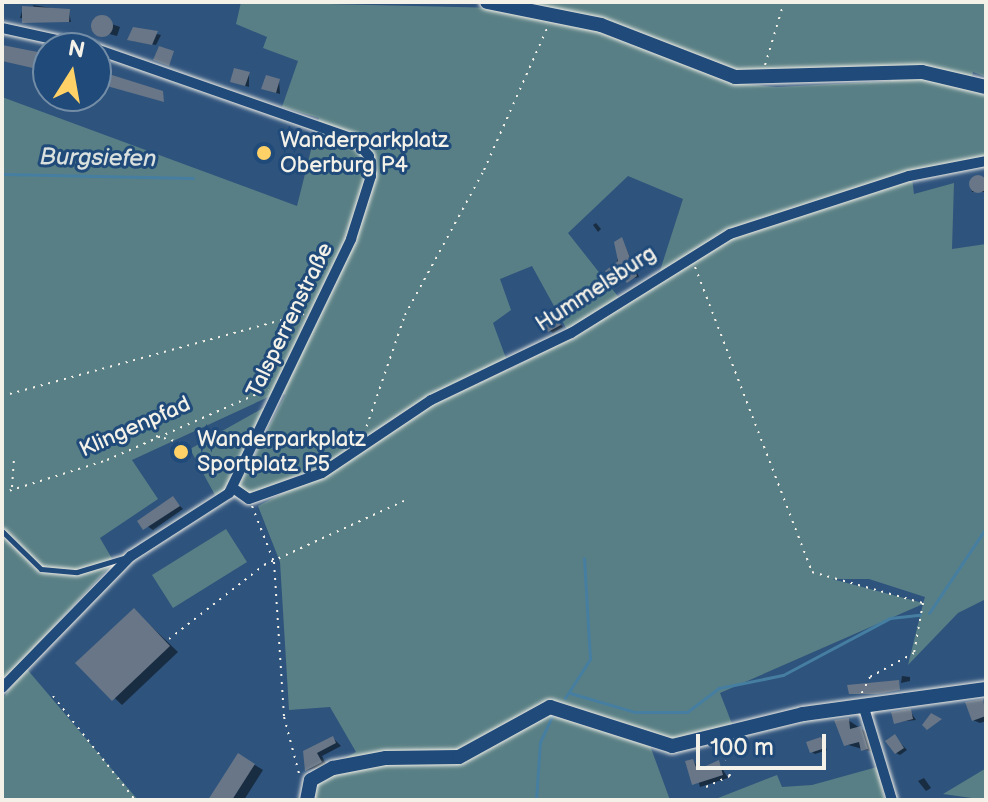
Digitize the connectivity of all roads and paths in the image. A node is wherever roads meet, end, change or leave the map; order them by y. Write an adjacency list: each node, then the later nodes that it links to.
1 (487, 2): 3 (street)
2 (784, 2): 7 (path)
3 (553, 14): 7 (street); 16 (path)
4 (2, 28): 5 (street, Talsperrenstraße)
5 (32, 34)
6 (112, 54): 11 (street, Talsperrenstraße)
7 (751, 79): 8 (street)
8 (986, 87)
9 (986, 161): 10 (street, Hummelsburg)
10 (689, 253): 16 (street, Hummelsburg); 30 (path)
11 (317, 311): 12 (street, Talsperrenstraße); 13 (path)
12 (279, 392): 14 (path, Klingenpfad); 19 (street, Talsperrenstraße)
13 (2, 396)
14 (156, 436): 15 (path); 18 (path, Klingenpfad)
15 (182, 443)
16 (362, 450): 21 (street, Hummelsburg)
17 (14, 460): 18 (path)
18 (12, 488): 20 (path, Klingenpfad)
19 (233, 488): 21 (street); 24 (street)
20 (2, 493)
21 (249, 499): 25 (path)
22 (404, 501): 25 (path)
23 (2, 531): 24 (lane)
24 (131, 556): 27 (street)
25 (274, 562): 26 (path); 33 (path)
26 (169, 639)
27 (2, 688)
28 (986, 689): 30 (street)
29 (53, 696): 34 (path)
30 (864, 708): 33 (street); 35 (street)
31 (726, 760): 32 (path)
32 (706, 787)
33 (307, 796)
34 (135, 800)
35 (892, 800)

